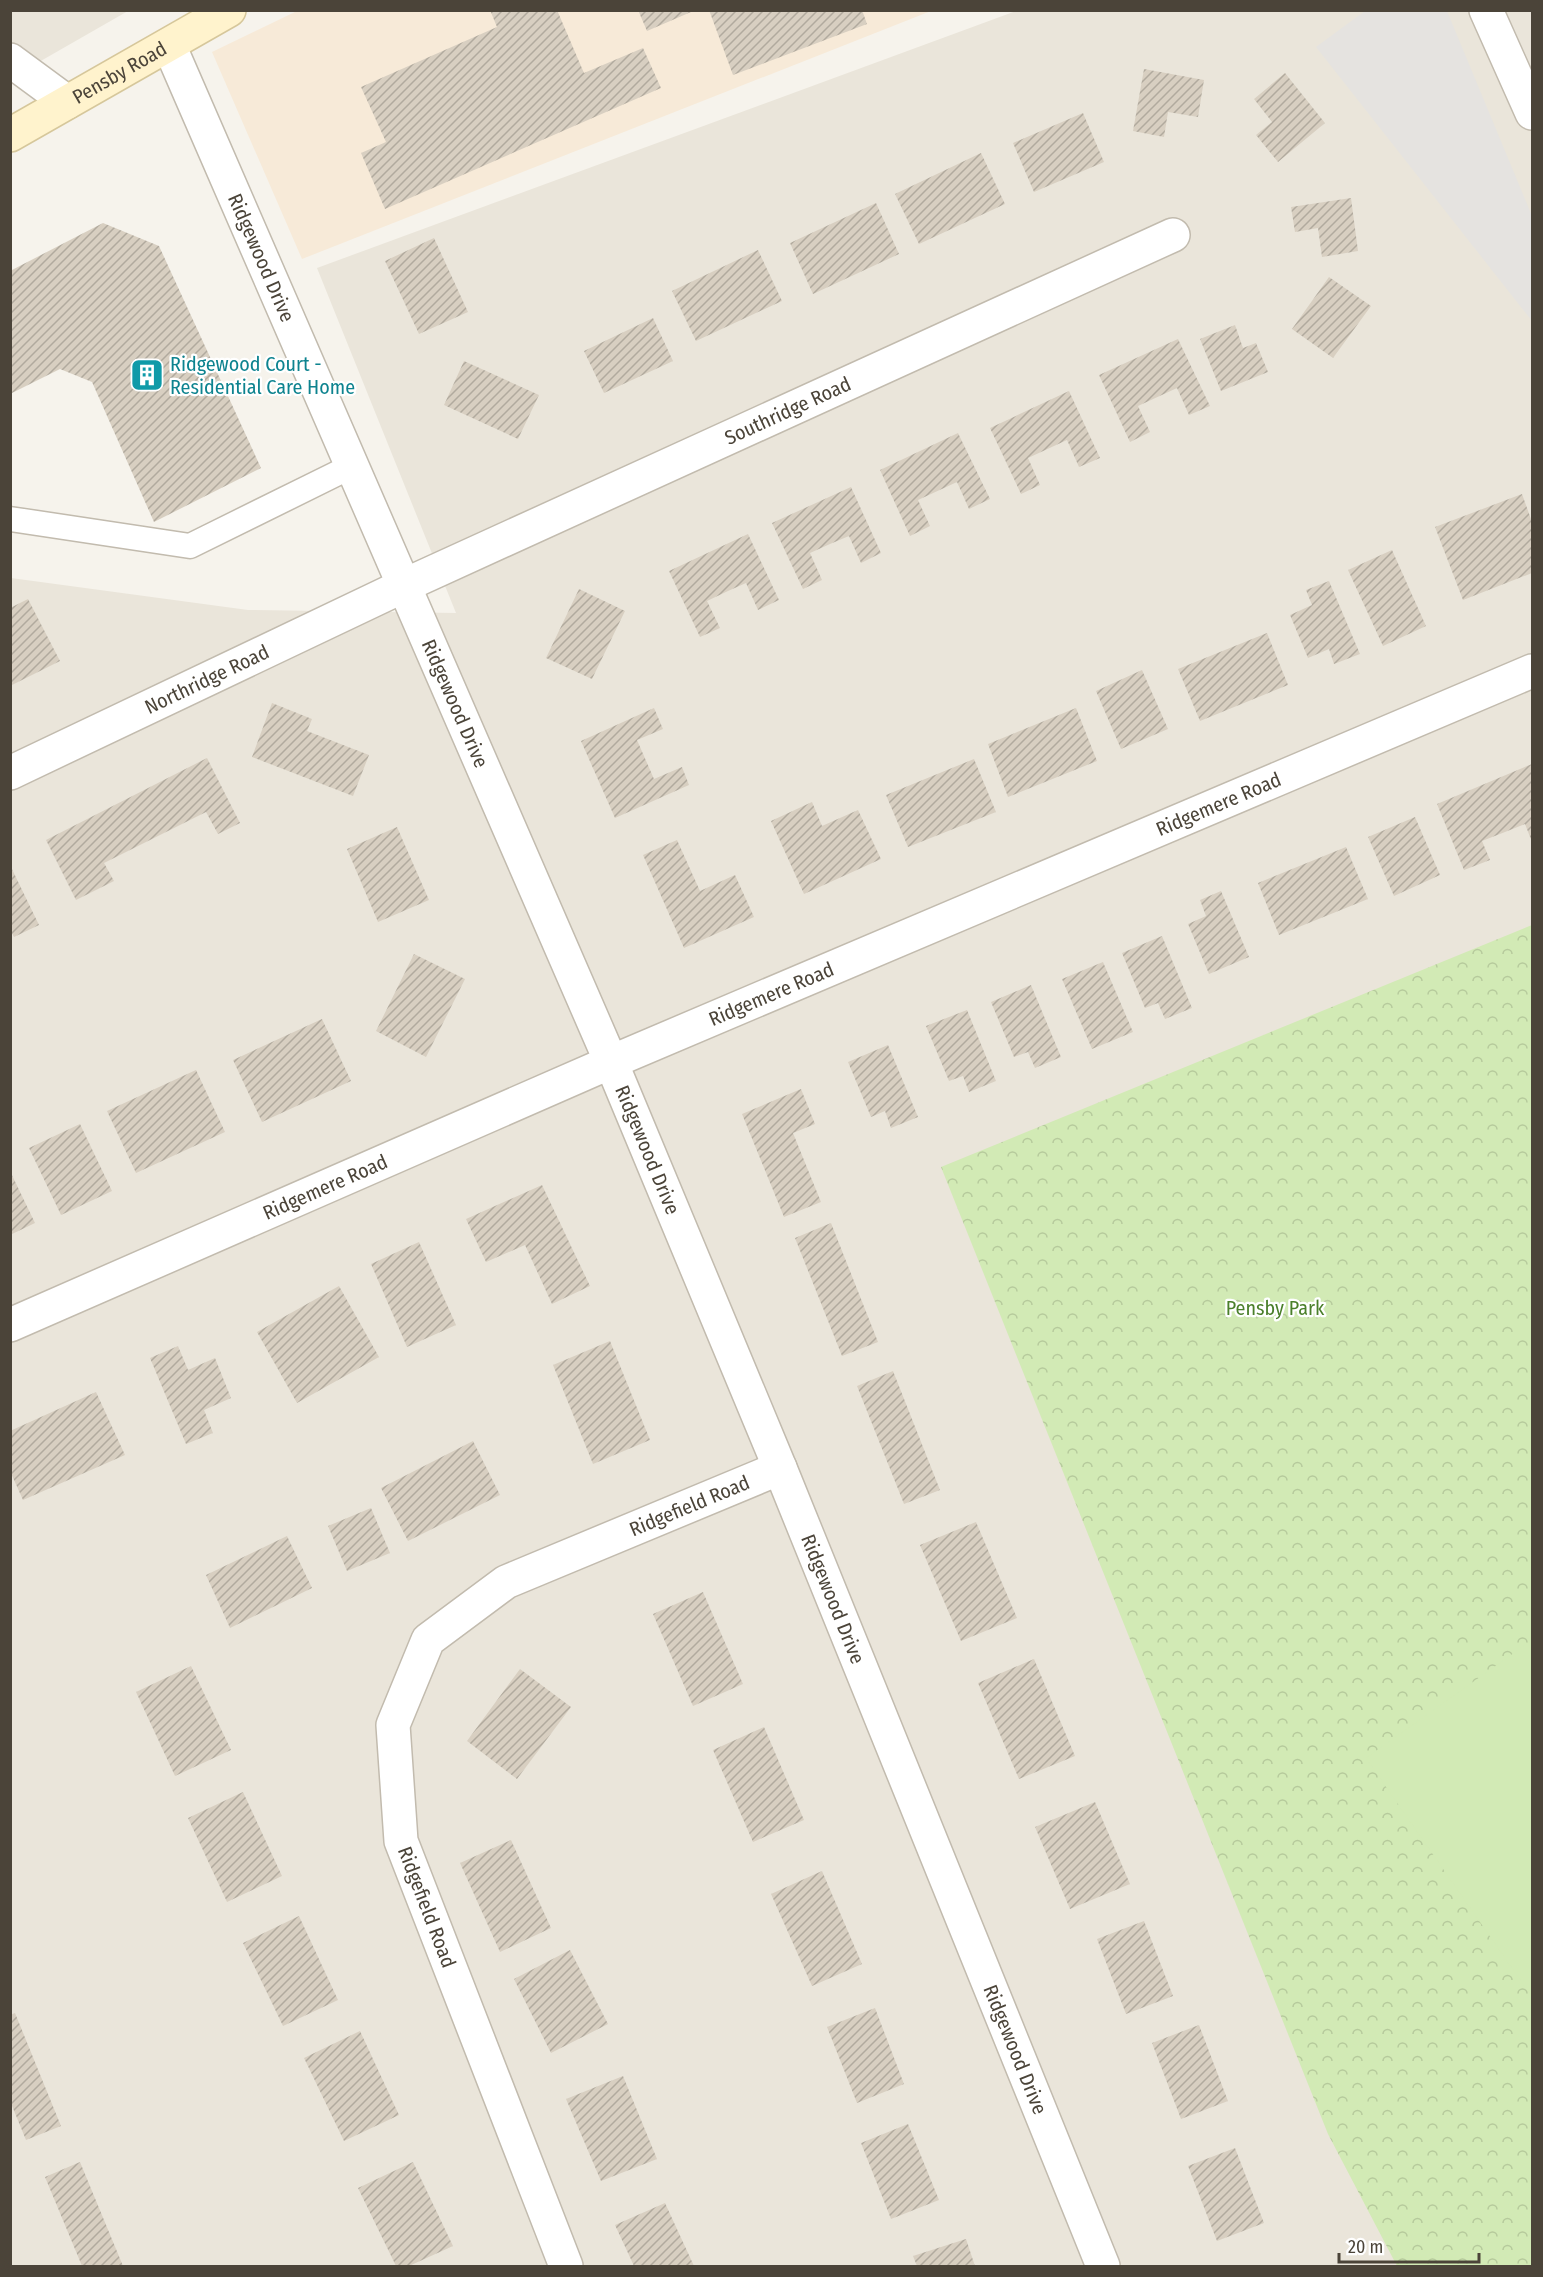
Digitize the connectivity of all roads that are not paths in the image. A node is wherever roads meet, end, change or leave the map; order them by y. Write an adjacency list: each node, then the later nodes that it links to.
1 (229, 10): 3 (main road, Pensby Road)
2 (1486, 10): 6 (street)
3 (169, 45): 5 (main road, Pensby Road); 9 (street, Ridgewood Drive)
4 (10, 60): 5 (street)
5 (67, 102): 7 (main road, Pensby Road)
6 (1533, 113)
7 (10, 135)
8 (1173, 235): 11 (street, Southridge Road)
9 (352, 466): 10 (lane); 11 (street, Ridgewood Drive)
10 (10, 519)
11 (403, 586): 13 (street, Northridge Road); 14 (street, Ridgewood Drive)
12 (1533, 671): 14 (street, Ridgemere Road)
13 (10, 772)
14 (611, 1062): 15 (street, Ridgemere Road); 16 (street, Ridgewood Drive)
15 (10, 1325)
16 (780, 1468): 17 (street, Ridgefield Road); 18 (street, Ridgewood Drive)
17 (566, 2266)
18 (1103, 2266)

